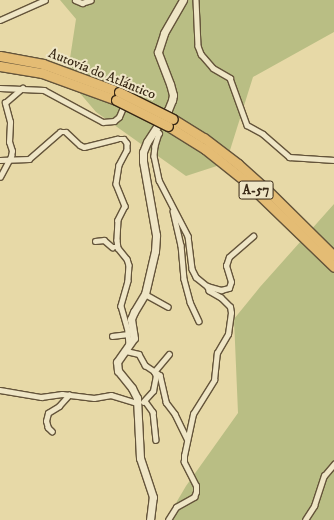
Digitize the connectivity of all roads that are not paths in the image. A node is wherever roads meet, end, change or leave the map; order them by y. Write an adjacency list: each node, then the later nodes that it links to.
1 (45, 0): 6 (street)
2 (75, 0): 3 (street)
3 (90, 0)
4 (183, 0): 14 (street)
5 (196, 0): 16 (street)
6 (0, 20)
7 (0, 56): 12 (highway, Autovía do Atlántico / A-57)
8 (0, 66): 12 (highway, Autovía do Atlántico / A-57)
9 (127, 82): 11 (street)
10 (0, 88): 11 (street)
11 (22, 88): 17 (street)
12 (118, 96): 13 (highway, Autovía do Atlántico / A-57, bridge)
13 (170, 122): 23 (highway, Autovía do Atlántico / A-57); 24 (highway, Autovía do Atlántico / A-57)
14 (155, 129): 19 (street); 26 (street)
15 (0, 160): 17 (street)
16 (334, 160)
17 (9, 161): 18 (street); 22 (street)
18 (0, 177)
19 (173, 208): 25 (street); 28 (street)
20 (253, 236): 25 (street)
21 (95, 241): 22 (street)
22 (118, 247): 29 (street)
23 (334, 256)
24 (334, 267)
25 (207, 286): 38 (street)
26 (145, 294): 27 (street); 31 (street)
27 (168, 307)
28 (198, 321)
29 (128, 334): 30 (street); 31 (street)
30 (112, 336)
31 (127, 349): 33 (street); 36 (street)
32 (169, 354): 33 (street)
33 (154, 372): 36 (street); 38 (street)
34 (0, 390): 35 (street)
35 (70, 395): 36 (street); 37 (street)
36 (140, 403): 39 (street); 41 (street)
37 (52, 432)
38 (187, 439): 42 (street)
39 (156, 440)
40 (334, 464): 43 (street)
41 (150, 520)
42 (168, 520)
43 (305, 520)

